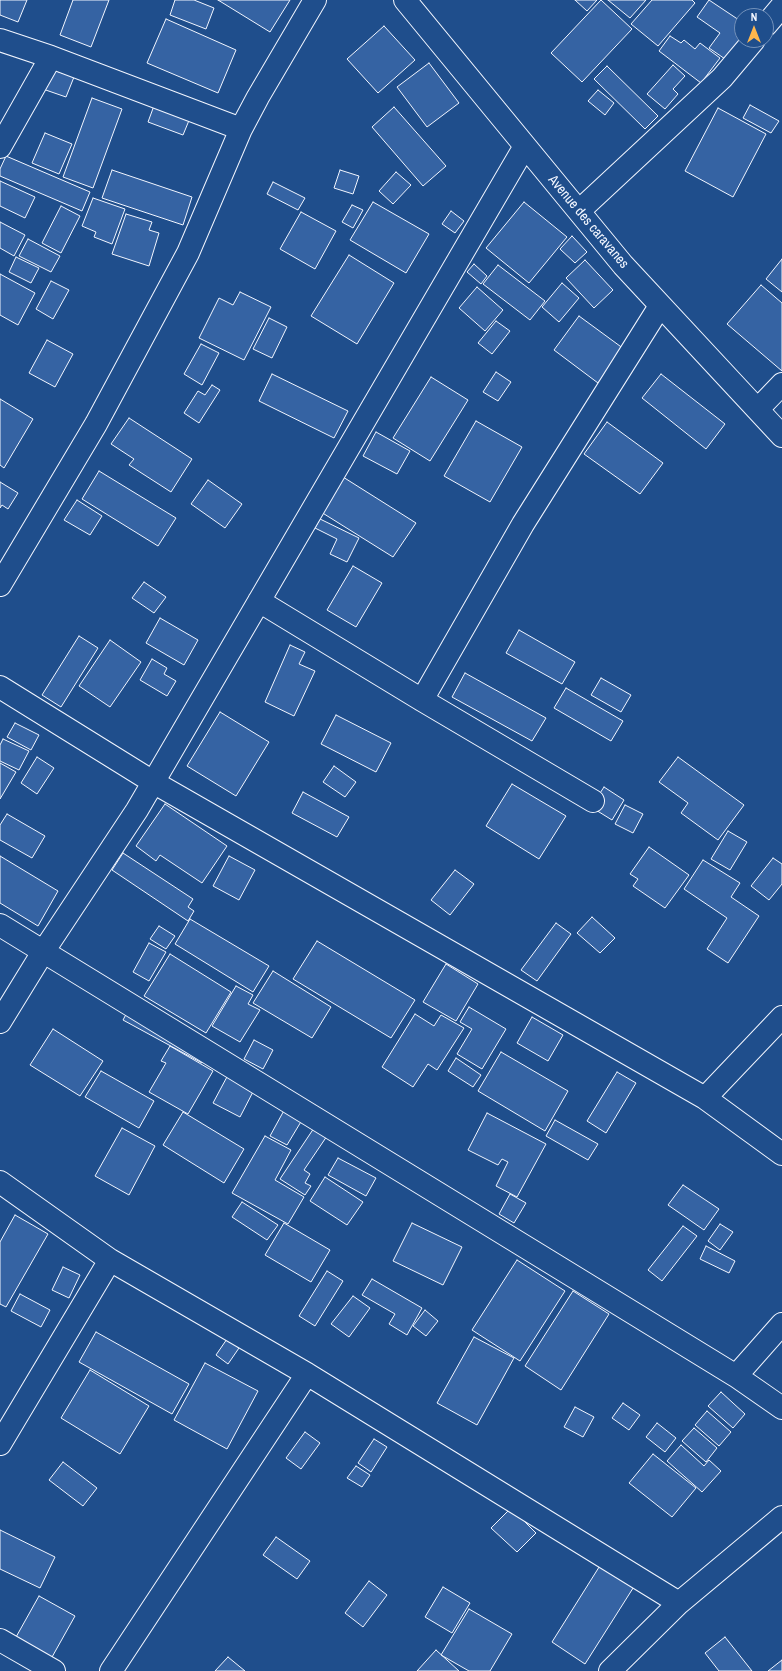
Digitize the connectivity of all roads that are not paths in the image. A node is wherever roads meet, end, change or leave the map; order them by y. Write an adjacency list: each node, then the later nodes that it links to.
1 (315, 0): 8 (street)
2 (405, 0): 9 (street, Avenue des caravanes)
3 (782, 6): 4 (street)
4 (774, 16)
5 (0, 40): 7 (street)
6 (747, 48): 11 (street)
7 (51, 57): 8 (street); 10 (street)
8 (241, 129): 16 (street)
9 (525, 146): 11 (street, Avenue des caravanes); 17 (street)
10 (0, 147)
11 (579, 211): 12 (street, Avenue des caravanes)
12 (660, 306): 14 (street, Avenue des caravanes); 19 (street)
13 (782, 384): 14 (street)
14 (758, 409): 15 (street, Avenue des caravanes)
15 (782, 436)
16 (0, 584)
17 (259, 601): 19 (street); 20 (street)
18 (0, 687): 20 (street)
19 (422, 700): 21 (street)
20 (153, 782): 23 (street); 26 (street)
21 (593, 801)
22 (0, 925): 23 (street)
23 (43, 952): 25 (street); 32 (street)
24 (782, 1017): 26 (street)
25 (0, 1022)
26 (705, 1098): 27 (street)
27 (782, 1154)
28 (0, 1182): 29 (street)
29 (110, 1260): 31 (street); 34 (street)
30 (782, 1324): 32 (street)
31 (307, 1374): 36 (street); 39 (street)
32 (736, 1376): 33 (street)
33 (782, 1408)
34 (0, 1444)
35 (782, 1517): 36 (street)
36 (679, 1603): 40 (street)
37 (0, 1640): 38 (street)
38 (54, 1671)
39 (111, 1671)
40 (610, 1671)

